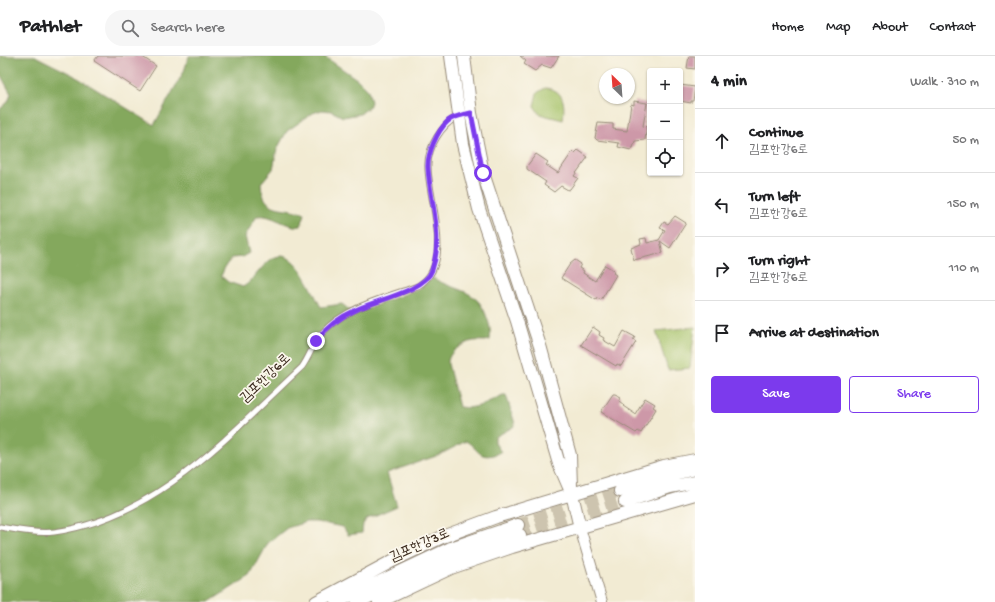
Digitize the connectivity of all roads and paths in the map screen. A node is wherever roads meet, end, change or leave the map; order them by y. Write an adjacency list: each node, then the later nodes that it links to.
1 (451, 56): 4 (street)
2 (464, 56): 3 (street)
3 (471, 113): 4 (lane, 김포한강6로); 9 (street)
4 (458, 116): 9 (street); 13 (lane, 김포한강6로)
5 (695, 460): 8 (street)
6 (695, 469): 8 (street)
7 (695, 482): 8 (street)
8 (620, 492): 9 (street); 12 (street)
9 (572, 494): 11 (street); 14 (street)
10 (695, 494): 12 (street)
11 (518, 511): 15 (street); 16 (street)
12 (625, 515): 14 (street)
13 (0, 527)
14 (580, 528): 15 (street); 20 (street)
15 (522, 535): 17 (street, 김포한강3로); 18 (street, 김포한강3로); 19 (street)
16 (316, 602)
17 (337, 602)
18 (358, 602)
19 (379, 602)
20 (602, 602)

